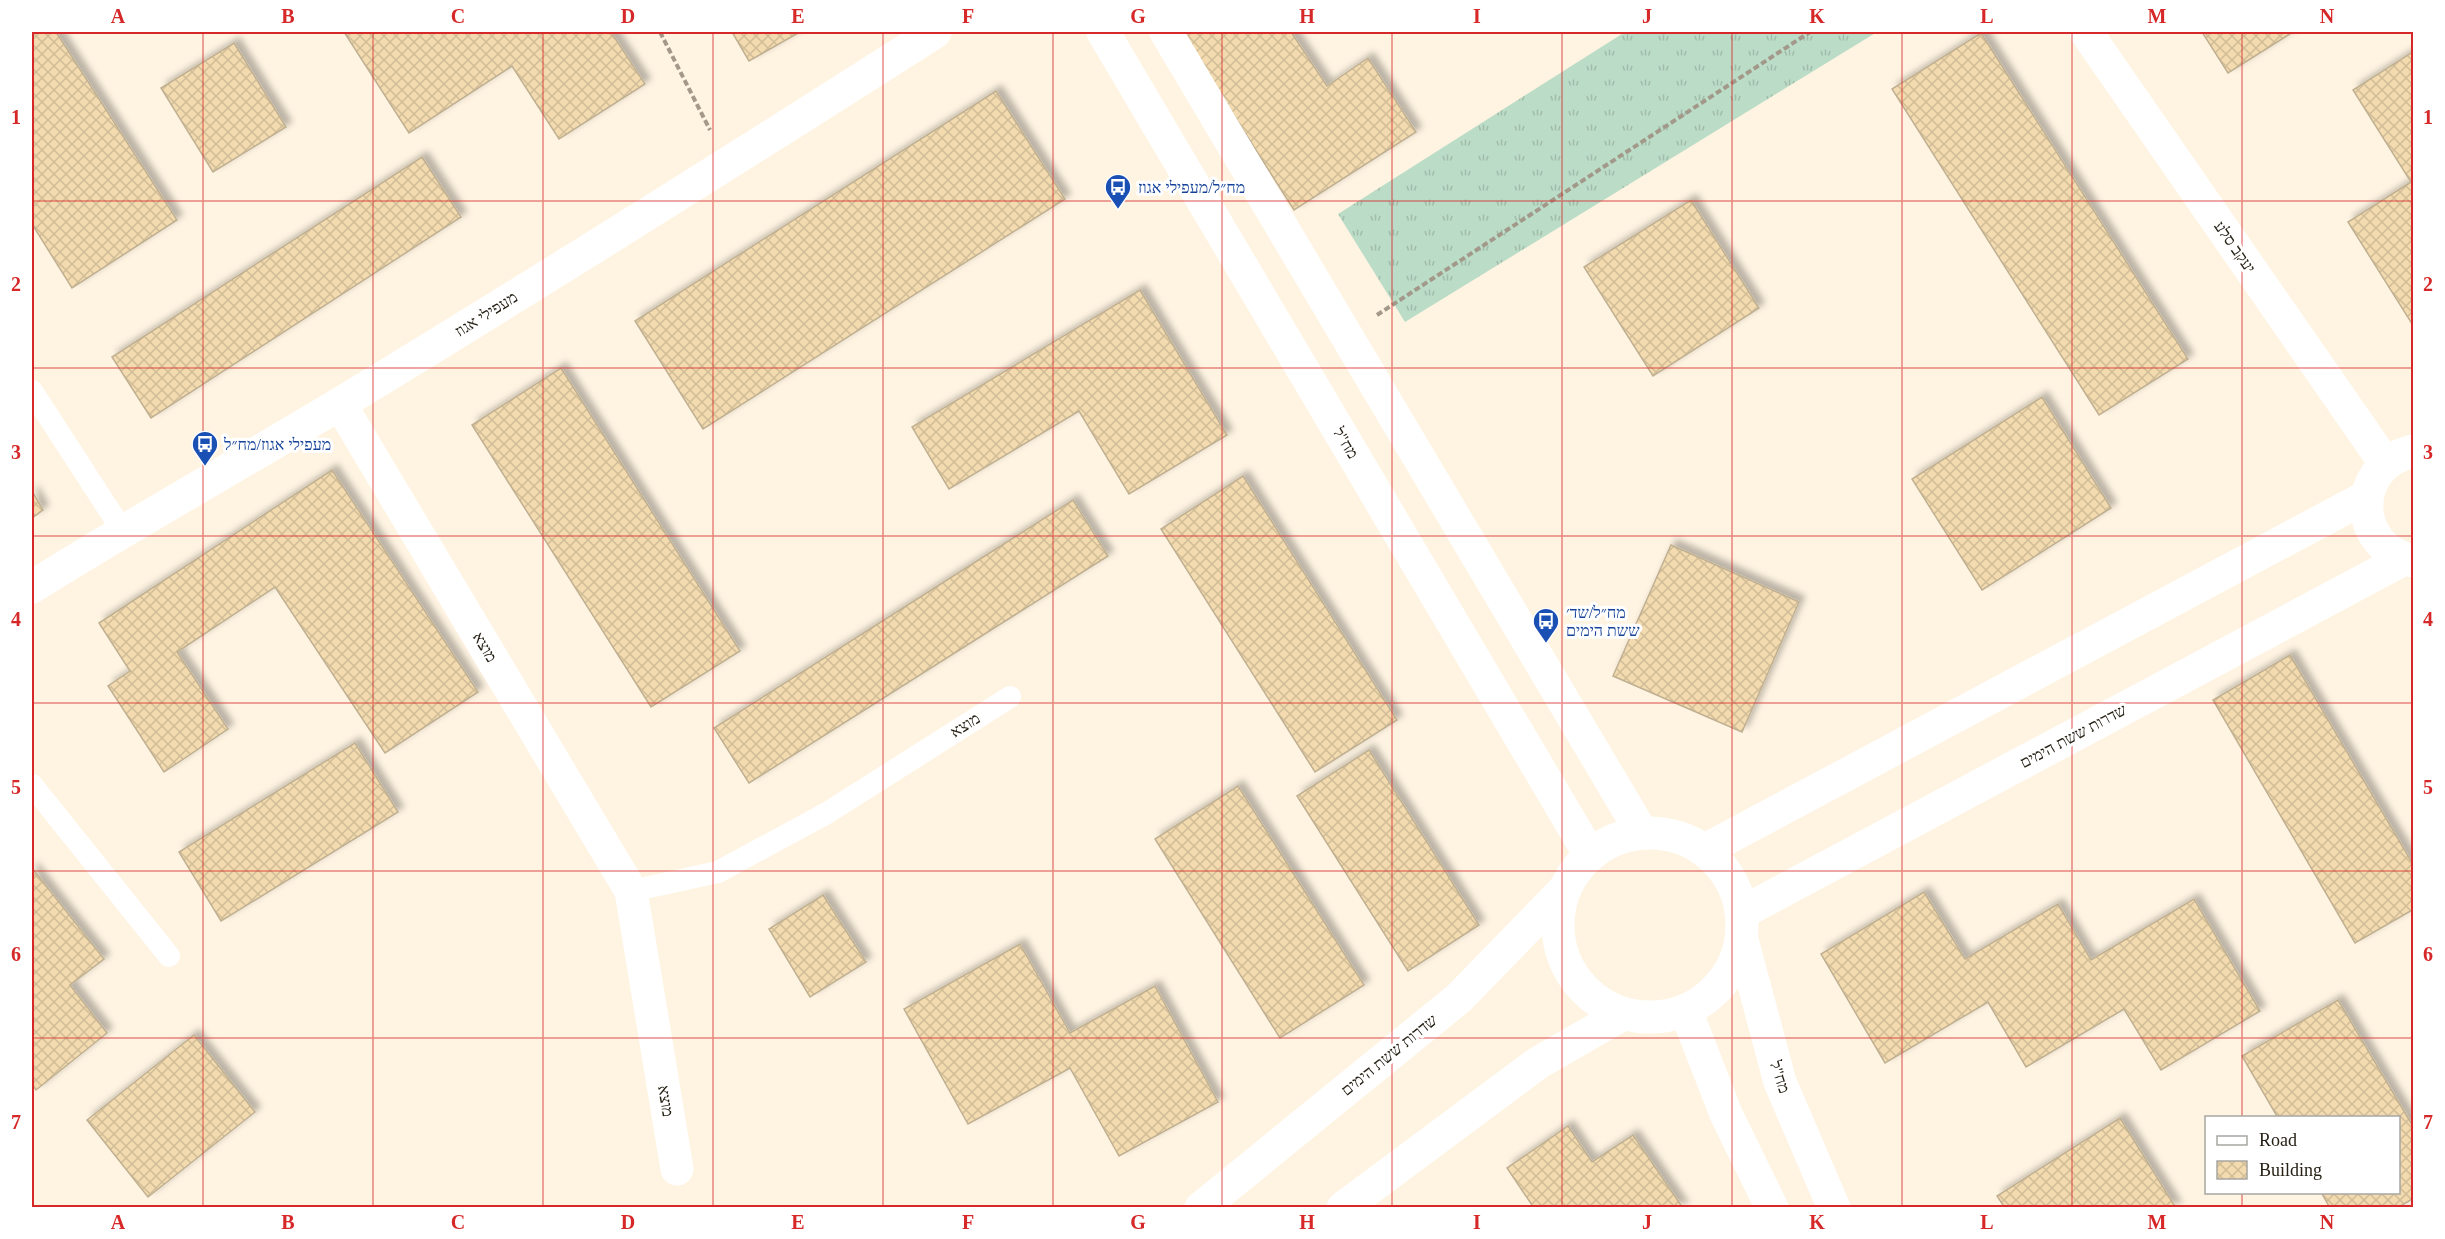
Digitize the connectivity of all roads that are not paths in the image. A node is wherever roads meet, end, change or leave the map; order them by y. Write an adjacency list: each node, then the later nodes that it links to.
1 (935, 32): 6 (street, מעפילי אגוז)
2 (1103, 32): 16 (street, מח"ל)
3 (1166, 32): 14 (street)
4 (2086, 32): 7 (street, יעקב סלע)
5 (32, 391): 9 (lane)
6 (340, 404): 9 (street, מעפילי אגוז); 18 (street, מוצא)
7 (2399, 457): 8 (street)
8 (2366, 497): 10 (street); 15 (street)
9 (122, 530): 11 (street, מעפילי אגוז)
10 (2409, 560): 19 (street, שדרות ששת הימים)
11 (32, 587)
12 (1010, 697): 18 (lane, מוצא)
13 (32, 785): 20 (lane)
14 (1642, 833): 15 (street); 16 (street)
15 (1705, 850): 19 (street)
16 (1590, 855): 17 (street)
17 (1564, 890): 22 (street); 24 (street, שדרות ששת הימים)
18 (631, 891): 23 (street, מוצא)
19 (1742, 927): 21 (street); 27 (street, מח"ל)
20 (169, 956)
21 (1686, 1011): 22 (street); 26 (street)
22 (1623, 1014): 25 (street)
23 (677, 1169)
24 (1201, 1208)
25 (1343, 1208)
26 (1772, 1208)
27 (1834, 1208)

